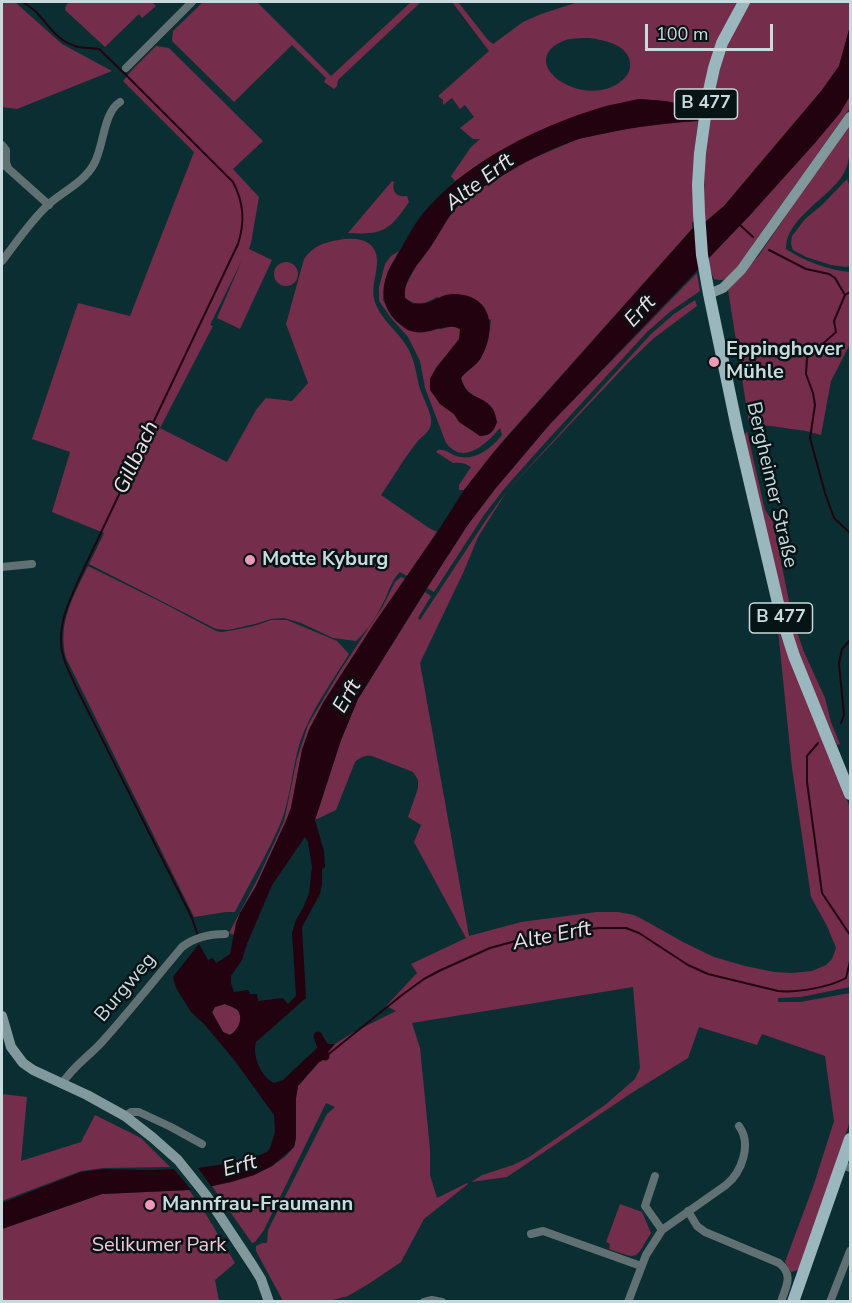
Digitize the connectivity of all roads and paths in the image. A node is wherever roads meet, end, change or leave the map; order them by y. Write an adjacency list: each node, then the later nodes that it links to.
1 (192, 2): 3 (street)
2 (744, 2): 10 (main road, Bergheimer Straße / B 477)
3 (126, 68)
4 (120, 102): 8 (street)
5 (850, 117): 10 (main road)
6 (2, 145): 7 (street)
7 (5, 166): 8 (street)
8 (49, 205): 9 (street)
9 (2, 261)
10 (709, 294): 13 (main road, Bergheimer Straße / B 477)
11 (32, 564): 12 (street)
12 (2, 567)
13 (850, 794)
14 (225, 934): 17 (street, Burgweg)
15 (2, 1016): 16 (main road)
16 (6, 1047): 17 (main road)
17 (62, 1084): 18 (main road)
18 (125, 1116): 21 (street); 29 (main road)
19 (739, 1126): 24 (street)
20 (850, 1139): 22 (main road)
21 (202, 1144)
22 (846, 1167): 34 (main road)
23 (656, 1176): 25 (street)
24 (688, 1211): 25 (street); 33 (street)
25 (662, 1230): 28 (street)
26 (531, 1234): 28 (street)
27 (850, 1251): 35 (street)
28 (641, 1266): 32 (street)
29 (269, 1302)
30 (424, 1302): 31 (street)
31 (442, 1302)
32 (628, 1302)
33 (781, 1302)
34 (793, 1302)
35 (830, 1302)

